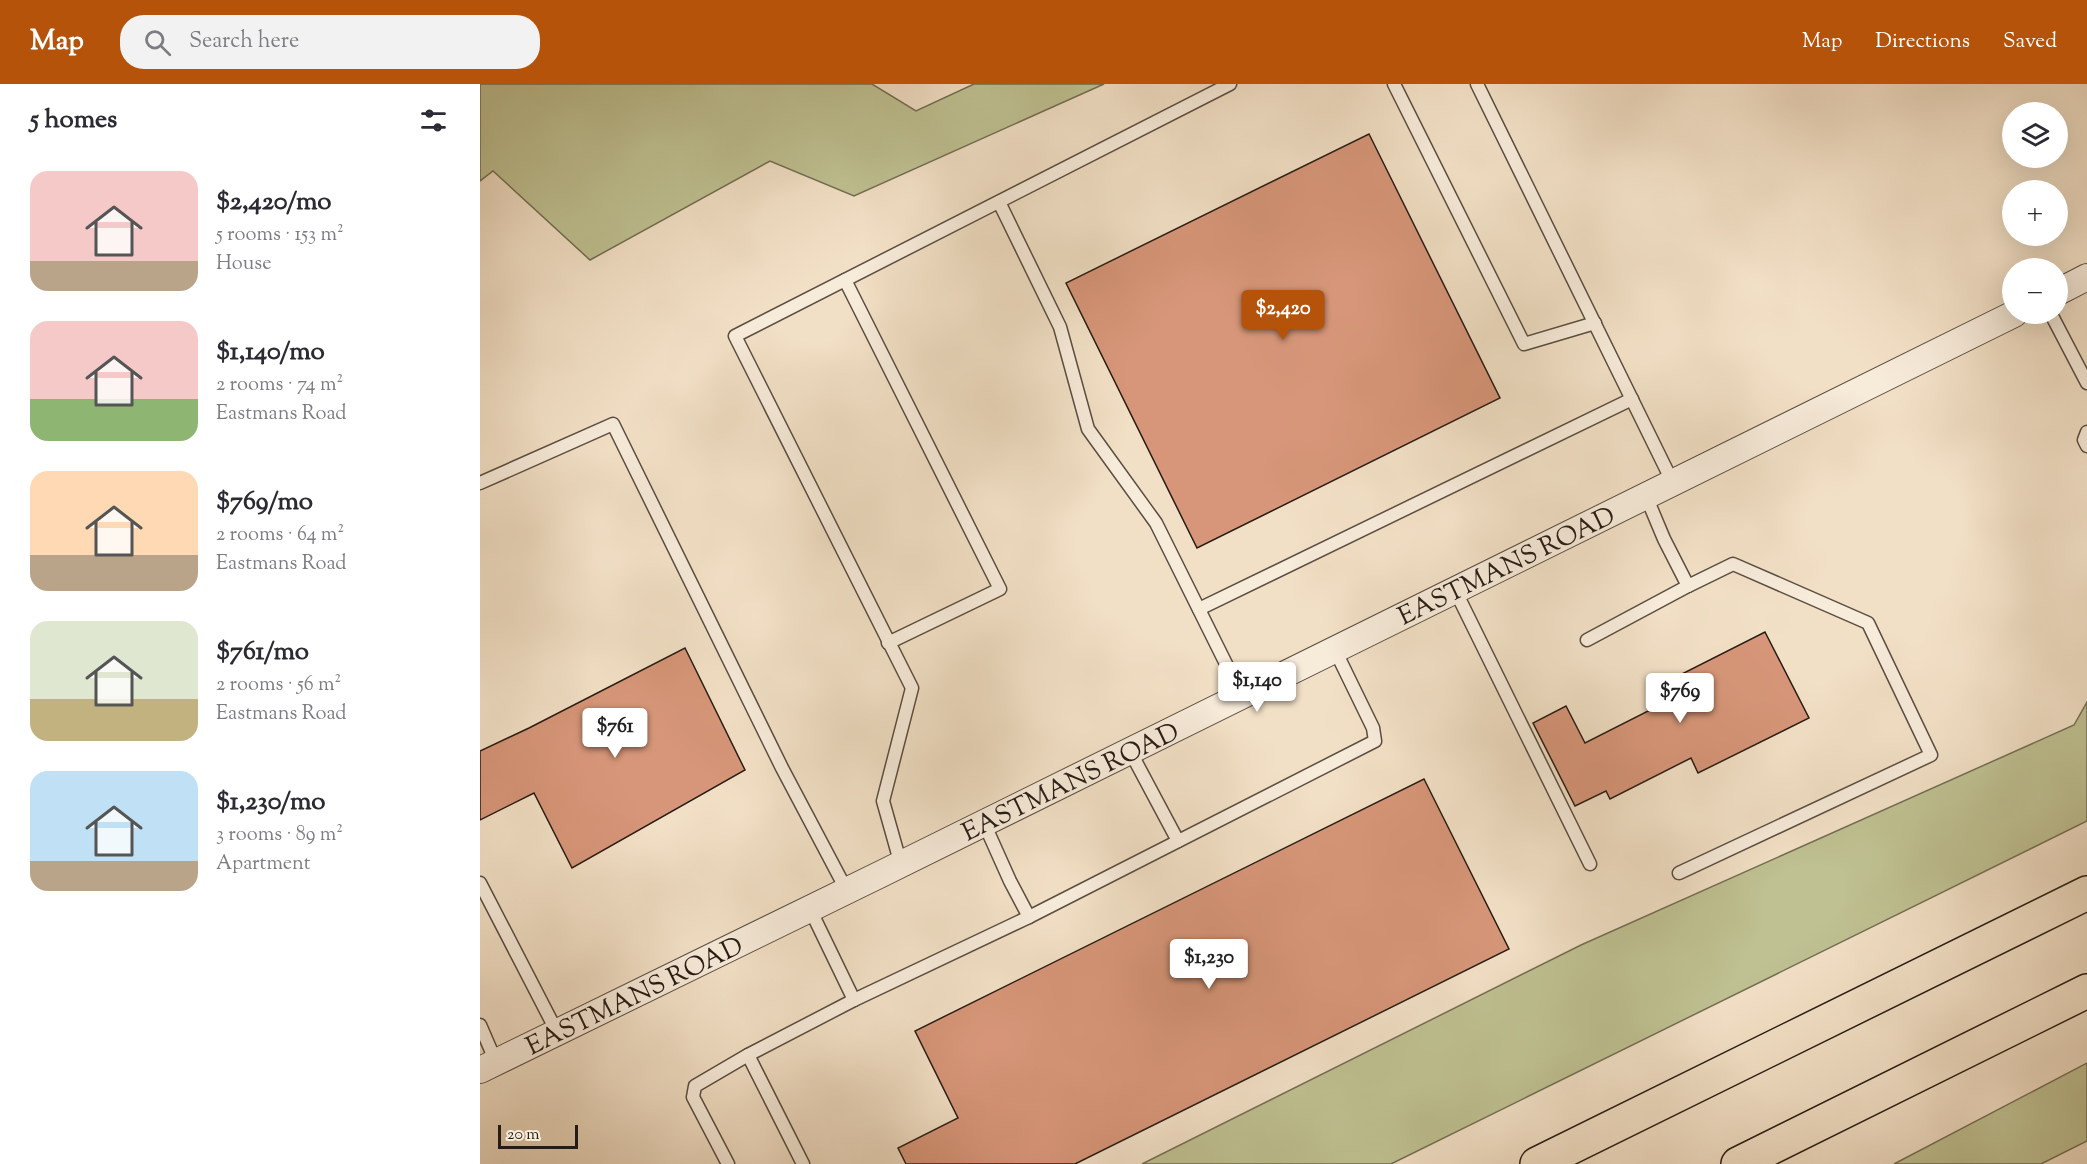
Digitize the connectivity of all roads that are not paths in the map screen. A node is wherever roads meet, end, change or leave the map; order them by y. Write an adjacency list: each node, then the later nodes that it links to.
1 (1230, 84): 4 (lane)
2 (1394, 84): 9 (lane)
3 (1477, 84): 9 (lane)
4 (999, 201): 6 (lane); 20 (lane)
5 (2087, 277): 7 (street)
6 (845, 280): 22 (lane); 22 (lane)
7 (2068, 287)
8 (2002, 320): 16 (street, EASTMANS ROAD)
9 (1595, 323): 12 (lane)
10 (2056, 324): 11 (lane)
11 (2087, 383)
12 (1632, 399): 16 (lane); 20 (lane)
13 (2087, 432): 14 (lane)
14 (2087, 446)
15 (480, 483): 32 (lane)
16 (1673, 483): 17 (street, EASTMANS ROAD)
17 (1646, 496): 18 (lane); 19 (street, EASTMANS ROAD)
18 (1688, 586): 21 (lane); 30 (lane)
19 (1455, 590): 23 (street, EASTMANS ROAD); 28 (lane)
20 (1199, 609): 24 (lane)
21 (1587, 640)
22 (888, 643): 29 (lane)
23 (1335, 650): 24 (street, EASTMANS ROAD); 27 (lane)
24 (1242, 696): 25 (street, EASTMANS ROAD)
25 (1130, 751): 26 (street, EASTMANS ROAD); 27 (lane)
26 (984, 823): 29 (street, EASTMANS ROAD); 35 (lane)
27 (1178, 841): 35 (lane)
28 (1590, 864)
29 (901, 865): 32 (street, EASTMANS ROAD)
30 (1679, 873)
31 (480, 883): 39 (lane)
32 (847, 891): 34 (street, EASTMANS ROAD)
33 (2087, 893): 44 (highway)
34 (810, 909): 37 (lane); 39 (street, EASTMANS ROAD)
35 (1029, 916): 37 (lane)
36 (2087, 991): 45 (highway)
37 (854, 1000): 40 (lane)
38 (480, 1025): 41 (lane)
39 (557, 1032): 41 (street, EASTMANS ROAD)
40 (748, 1055): 42 (lane); 43 (lane)
41 (488, 1066)
42 (728, 1164)
43 (803, 1164)
44 (1537, 1164)
45 (1738, 1164)

